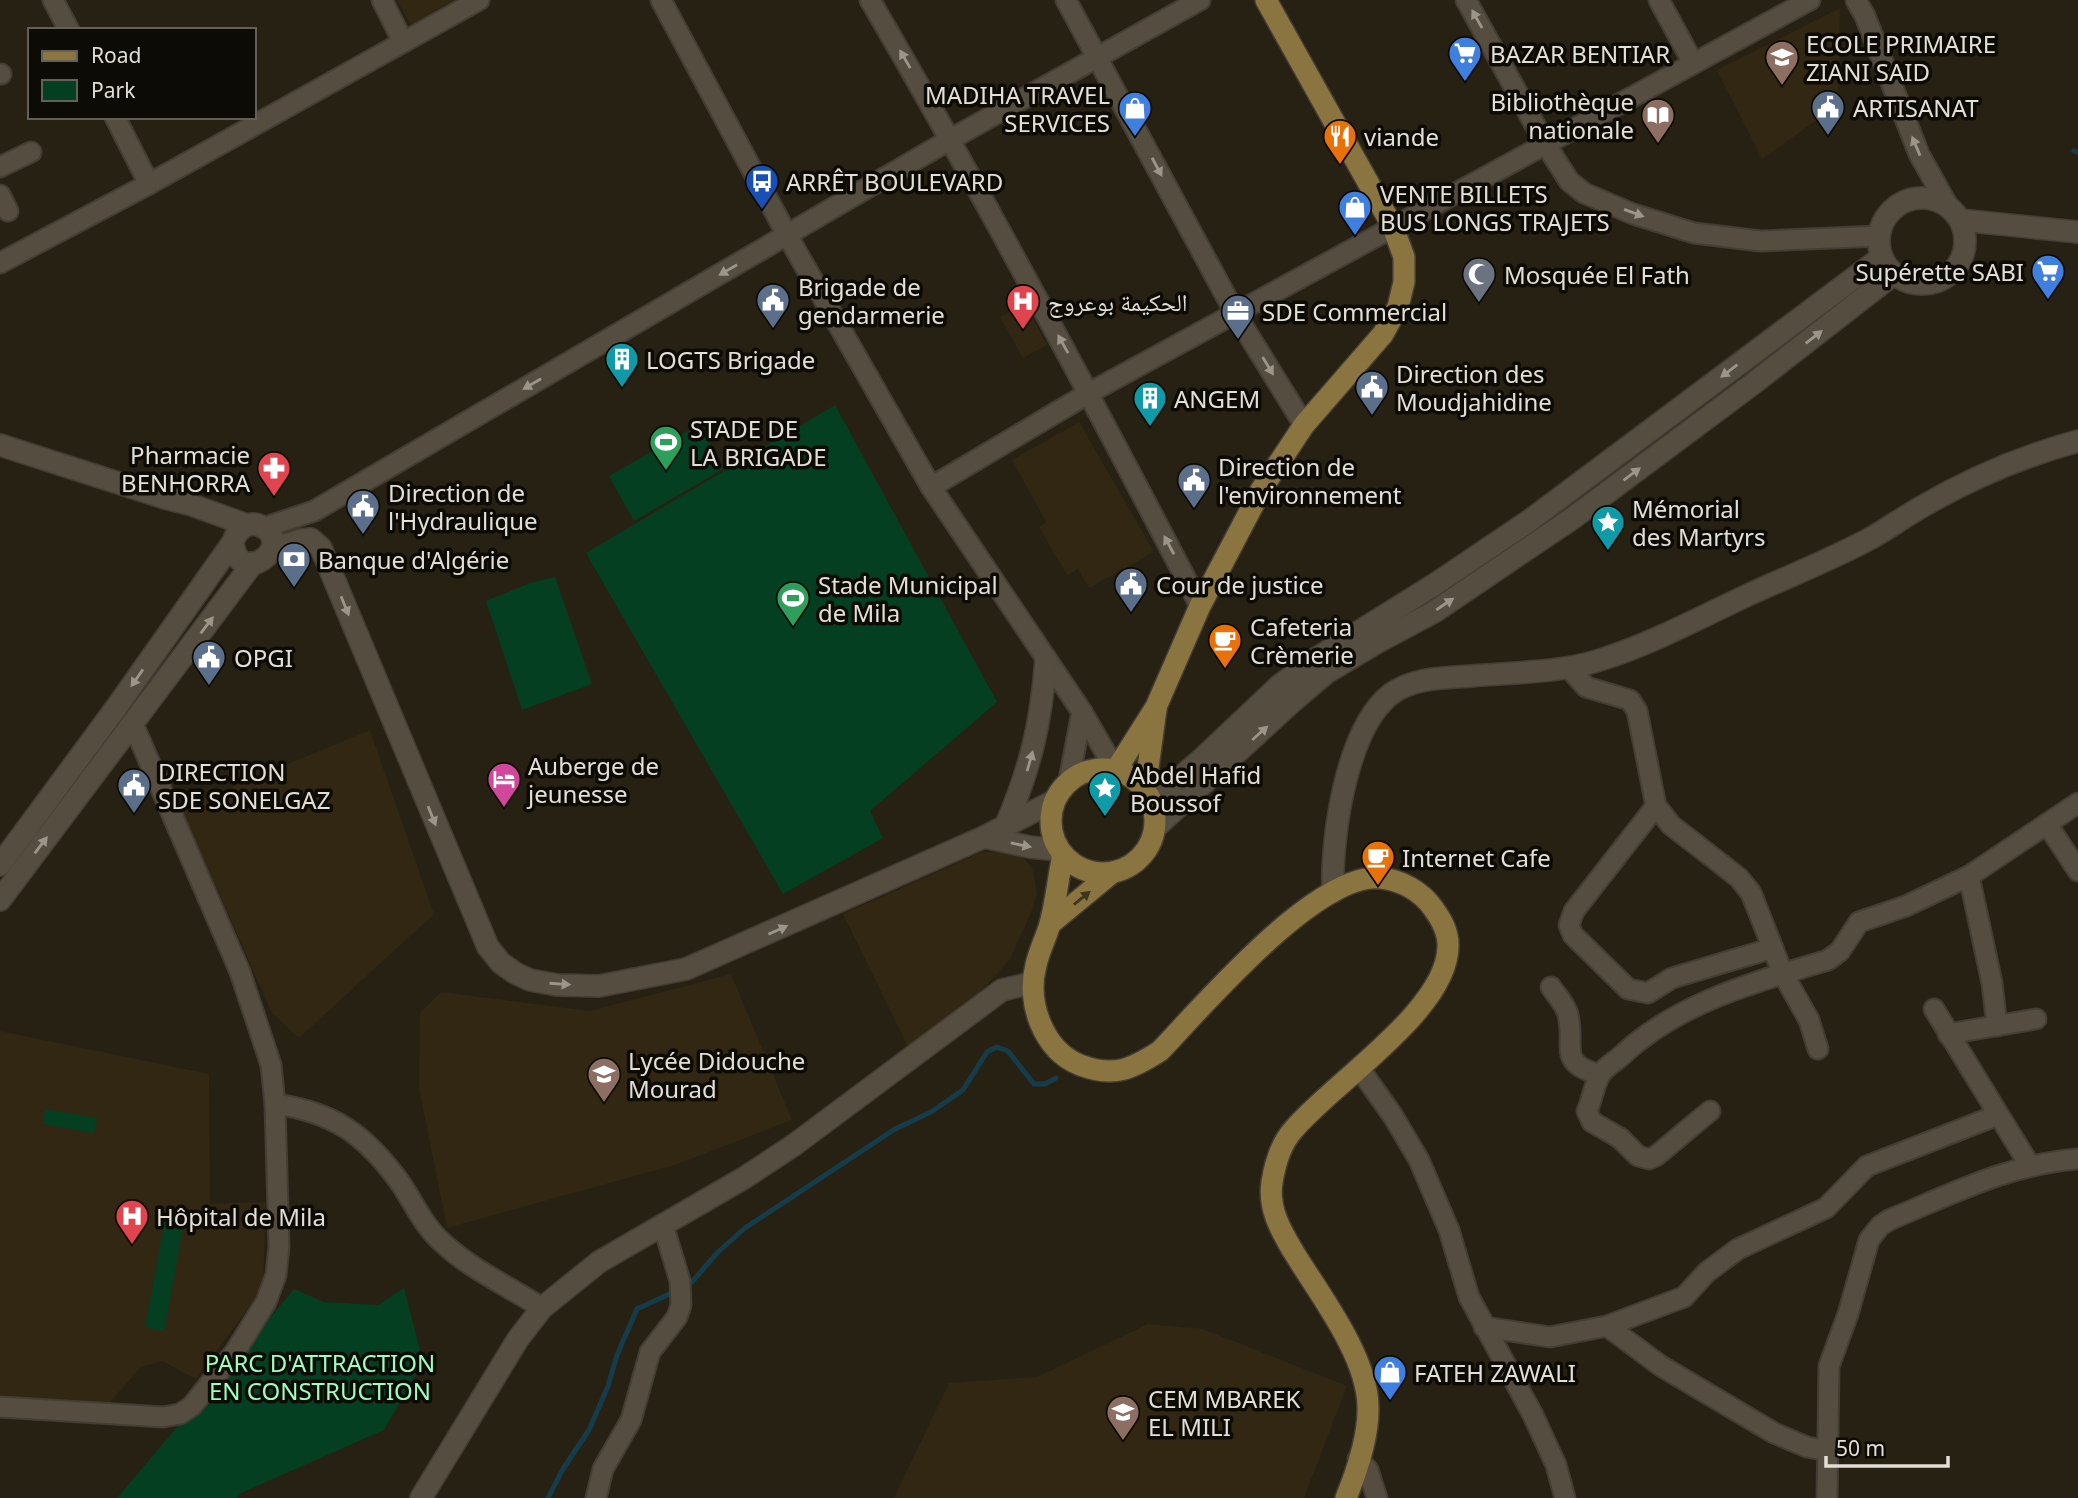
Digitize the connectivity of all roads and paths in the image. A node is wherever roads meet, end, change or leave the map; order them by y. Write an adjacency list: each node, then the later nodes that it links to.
1 (53, 0): 13 (street)
2 (382, 0): 14 (street)
3 (479, 0): 14 (street)
4 (661, 0): 26 (street)
5 (870, 0): 18 (street, one-way to 5)
6 (1066, 0): 15 (street)
7 (1200, 0): 15 (street)
8 (1266, 0): 24 (main road)
9 (1466, 0): 19 (street, one-way to 9)
10 (1658, 0): 16 (street)
11 (1810, 0): 16 (street)
12 (1856, 0): 23 (street, one-way to 12)
13 (68, 28)
14 (403, 42): 22 (street)
15 (1097, 56): 18 (street); 29 (street, one-way to 29)
16 (1693, 63): 19 (street)
17 (115, 119): 22 (street)
18 (951, 139): 26 (street); 30 (street, one-way to 18)
19 (1545, 144): 24 (street); 27 (street, one-way to 27)
20 (31, 152): 21 (street)
21 (0, 167)
22 (149, 184): 28 (street)
23 (1954, 213): 25 (main road); 27 (main road); 27 (main road)
24 (1393, 227): 29 (street); 31 (main road)
25 (2078, 232)
26 (787, 235): 35 (street); 37 (street, one-way to 37)
27 (1885, 256): 34 (main road, one-way to 34); 36 (main road, one-way to 27)
28 (0, 263)
29 (1236, 313): 30 (street); 31 (street, one-way to 31)
30 (1089, 393): 35 (street); 44 (street, one-way to 30)
31 (1304, 425): 44 (main road)
32 (2078, 441): 46 (main road)
33 (0, 444): 39 (main road)
34 (1584, 482): 36 (main road); 38 (main road)
35 (931, 487): 45 (street)
36 (1596, 501): 41 (main road)
37 (314, 511): 39 (street); 40 (street)
38 (1529, 521): 41 (main road); 52 (main road)
39 (244, 534): 42 (main road); 43 (main road); 60 (main road, one-way to 60)
40 (311, 539): 42 (main road); 59 (main road, one-way to 59)
41 (1540, 540): 58 (main road, one-way to 41)
42 (272, 549): 43 (main road)
43 (253, 564): 49 (main road, one-way to 43)
44 (1200, 606): 47 (main road)
45 (1046, 659): 48 (street); 57 (main road, one-way to 45)
46 (1569, 668): 55 (street); 66 (main road)
47 (1156, 707): 50 (main road); 52 (main road)
48 (1082, 712): 50 (street); 51 (street)
49 (133, 724): 67 (main road, one-way to 49); 80 (street)
50 (1116, 770): 51 (main road); 52 (main road)
51 (1069, 780): 53 (main road)
52 (1148, 796): 58 (main road)
53 (1054, 801): 57 (main road); 61 (main road)
54 (2078, 803): 56 (street)
55 (1657, 806): 69 (street); 69 (street)
56 (2048, 824): 63 (street); 65 (street)
57 (1006, 825): 59 (main road)
58 (1155, 828): 64 (main road)
59 (984, 837): 61 (main road, one-way to 61)
60 (6, 847): 62 (main road)
61 (1061, 852): 64 (main road); 68 (main road)
62 (0, 865)
63 (2078, 871)
64 (1114, 872): 68 (main road, one-way to 64)
65 (1969, 876): 70 (street); 75 (street)
66 (1333, 892): 71 (main road); 78 (main road)
67 (0, 900)
68 (1050, 924): 71 (main road)
69 (1773, 948): 70 (street)
70 (1783, 974): 77 (street); 79 (street)
71 (1032, 982): 85 (main road)
72 (1550, 986): 79 (street)
73 (1934, 1009): 76 (street)
74 (2036, 1019): 75 (street)
75 (1997, 1026): 76 (street)
76 (1948, 1034): 82 (street)
77 (1818, 1049)
78 (1359, 1068): 88 (street); 91 (main road)
79 (1600, 1075): 81 (street)
80 (275, 1104): 86 (street); 89 (street)
81 (1710, 1111)
82 (1998, 1115): 84 (street); 87 (street)
83 (2078, 1160): 84 (street)
84 (2030, 1166): 90 (street)
85 (663, 1225): 86 (main road); 93 (street)
86 (542, 1308): 92 (main road)
87 (1607, 1326): 88 (street); 90 (street)
88 (1483, 1327): 96 (street)
89 (0, 1407)
90 (1829, 1451): 97 (street)
91 (1358, 1459): 94 (main road); 95 (street)
92 (421, 1498)
93 (596, 1498)
94 (1346, 1498)
95 (1377, 1498)
96 (1564, 1498)
97 (1827, 1498)

